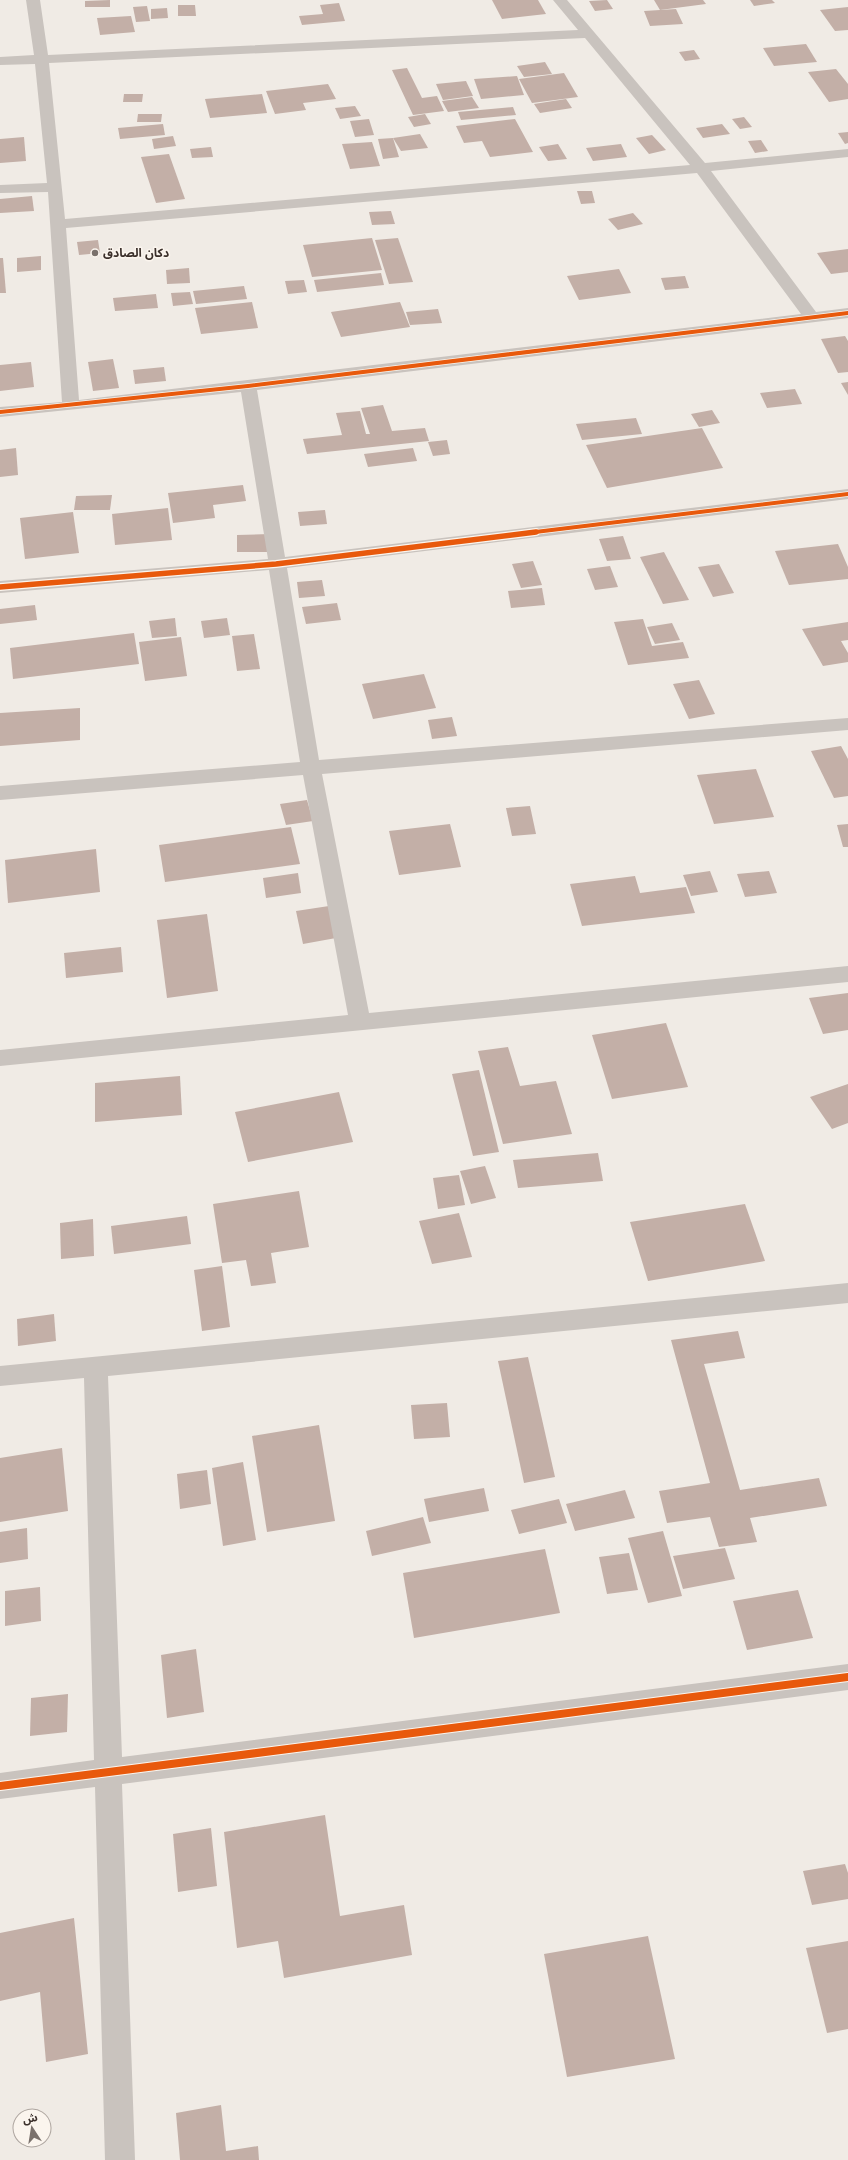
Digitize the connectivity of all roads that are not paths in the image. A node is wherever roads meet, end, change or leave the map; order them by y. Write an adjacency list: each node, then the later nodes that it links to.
1 (33, 0): 4 (street)
2 (560, 0): 3 (street)
3 (589, 34): 4 (street); 7 (street)
4 (43, 60): 5 (street); 8 (street)
5 (0, 61)
6 (848, 153): 7 (street)
7 (701, 168): 10 (street); 12 (street)
8 (56, 187): 9 (street); 10 (street)
9 (0, 189)
10 (58, 224): 14 (street)
11 (848, 313): 12 (street)
12 (811, 317): 13 (street)
13 (248, 386): 14 (street); 17 (street)
14 (71, 406): 15 (street)
15 (0, 412)
16 (848, 494): 17 (street)
17 (276, 564): 18 (street); 20 (street)
18 (0, 588)
19 (848, 724): 20 (street)
20 (311, 768): 21 (street); 23 (street)
21 (0, 793)
22 (848, 974): 23 (street)
23 (360, 1022): 24 (street)
24 (0, 1058)
25 (848, 1293): 26 (street)
26 (96, 1366): 27 (street); 29 (street)
27 (0, 1376)
28 (848, 1677): 29 (street)
29 (108, 1772): 30 (street); 31 (street)
30 (0, 1786)
31 (120, 2160)

